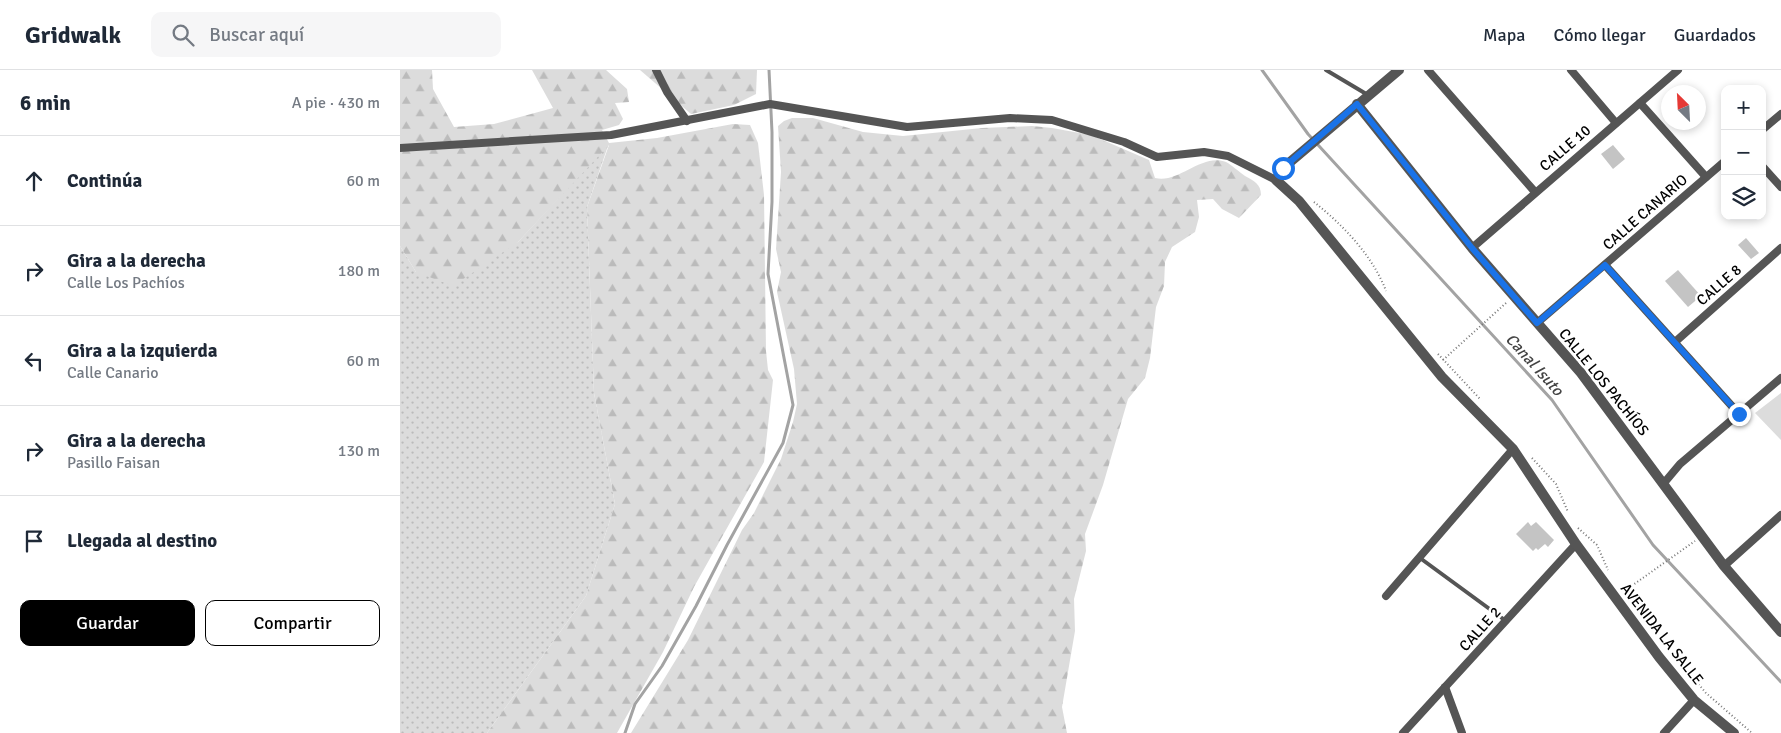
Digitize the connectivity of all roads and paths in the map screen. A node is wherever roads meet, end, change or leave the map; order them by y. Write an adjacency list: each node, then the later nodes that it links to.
1 (656, 70): 11 (street)
2 (1326, 70): 7 (lane)
3 (1399, 70): 7 (street)
4 (1428, 70): 20 (street)
5 (1571, 70): 12 (street)
6 (1678, 70): 8 (street, CALLE 10)
7 (1368, 95): 9 (street)
8 (1640, 103): 12 (street, CALLE 10); 17 (street)
9 (1357, 104): 18 (street); 21 (street, CALLE LOS PACHÍOS)
10 (1781, 114): 13 (street)
11 (687, 121): 14 (street); 18 (street)
12 (1616, 123): 20 (street, CALLE 10)
13 (1766, 127)
14 (400, 148)
15 (1721, 164): 17 (street, CALLE CANARIO)
16 (1766, 170): 19 (street)
17 (1706, 177): 23 (street, CALLE CANARIO)
18 (1276, 180): 27 (street, AVENIDA LA SALLE)
19 (1781, 187)
20 (1535, 192): 21 (street, CALLE 10)
21 (1472, 248): 24 (street, CALLE LOS PACHÍOS)
22 (1781, 248): 26 (street, CALLE 8)
23 (1605, 265): 25 (street, CALLE CANARIO); 26 (street)
24 (1513, 296): 25 (street, CALLE LOS PACHÍOS); 27 (path)
25 (1537, 323): 31 (street, CALLE LOS PACHÍOS)
26 (1675, 342): 29 (street)
27 (1434, 367): 30 (street, AVENIDA LA SALLE)
28 (1781, 378): 29 (street)
29 (1739, 414): 31 (street)
30 (1513, 449): 33 (street, AVENIDA LA SALLE); 35 (street)
31 (1664, 483): 36 (street, CALLE LOS PACHÍOS)
32 (1781, 515): 36 (street)
33 (1576, 544): 38 (street, AVENIDA LA SALLE); 39 (street, CALLE 2)
34 (1692, 544): 38 (path)
35 (1420, 558): 37 (street); 39 (lane)
36 (1724, 566): 40 (street, CALLE LOS PACHÍOS)
37 (1386, 596)
38 (1615, 598): 42 (street, AVENIDA LA SALLE)
39 (1506, 621): 41 (street, CALLE 2)
40 (1781, 632)
41 (1445, 687): 43 (street, CALLE 2); 44 (street)
42 (1694, 700): 45 (street); 46 (street, AVENIDA LA SALLE)
43 (1403, 733)
44 (1462, 733)
45 (1664, 733)
46 (1734, 733)

